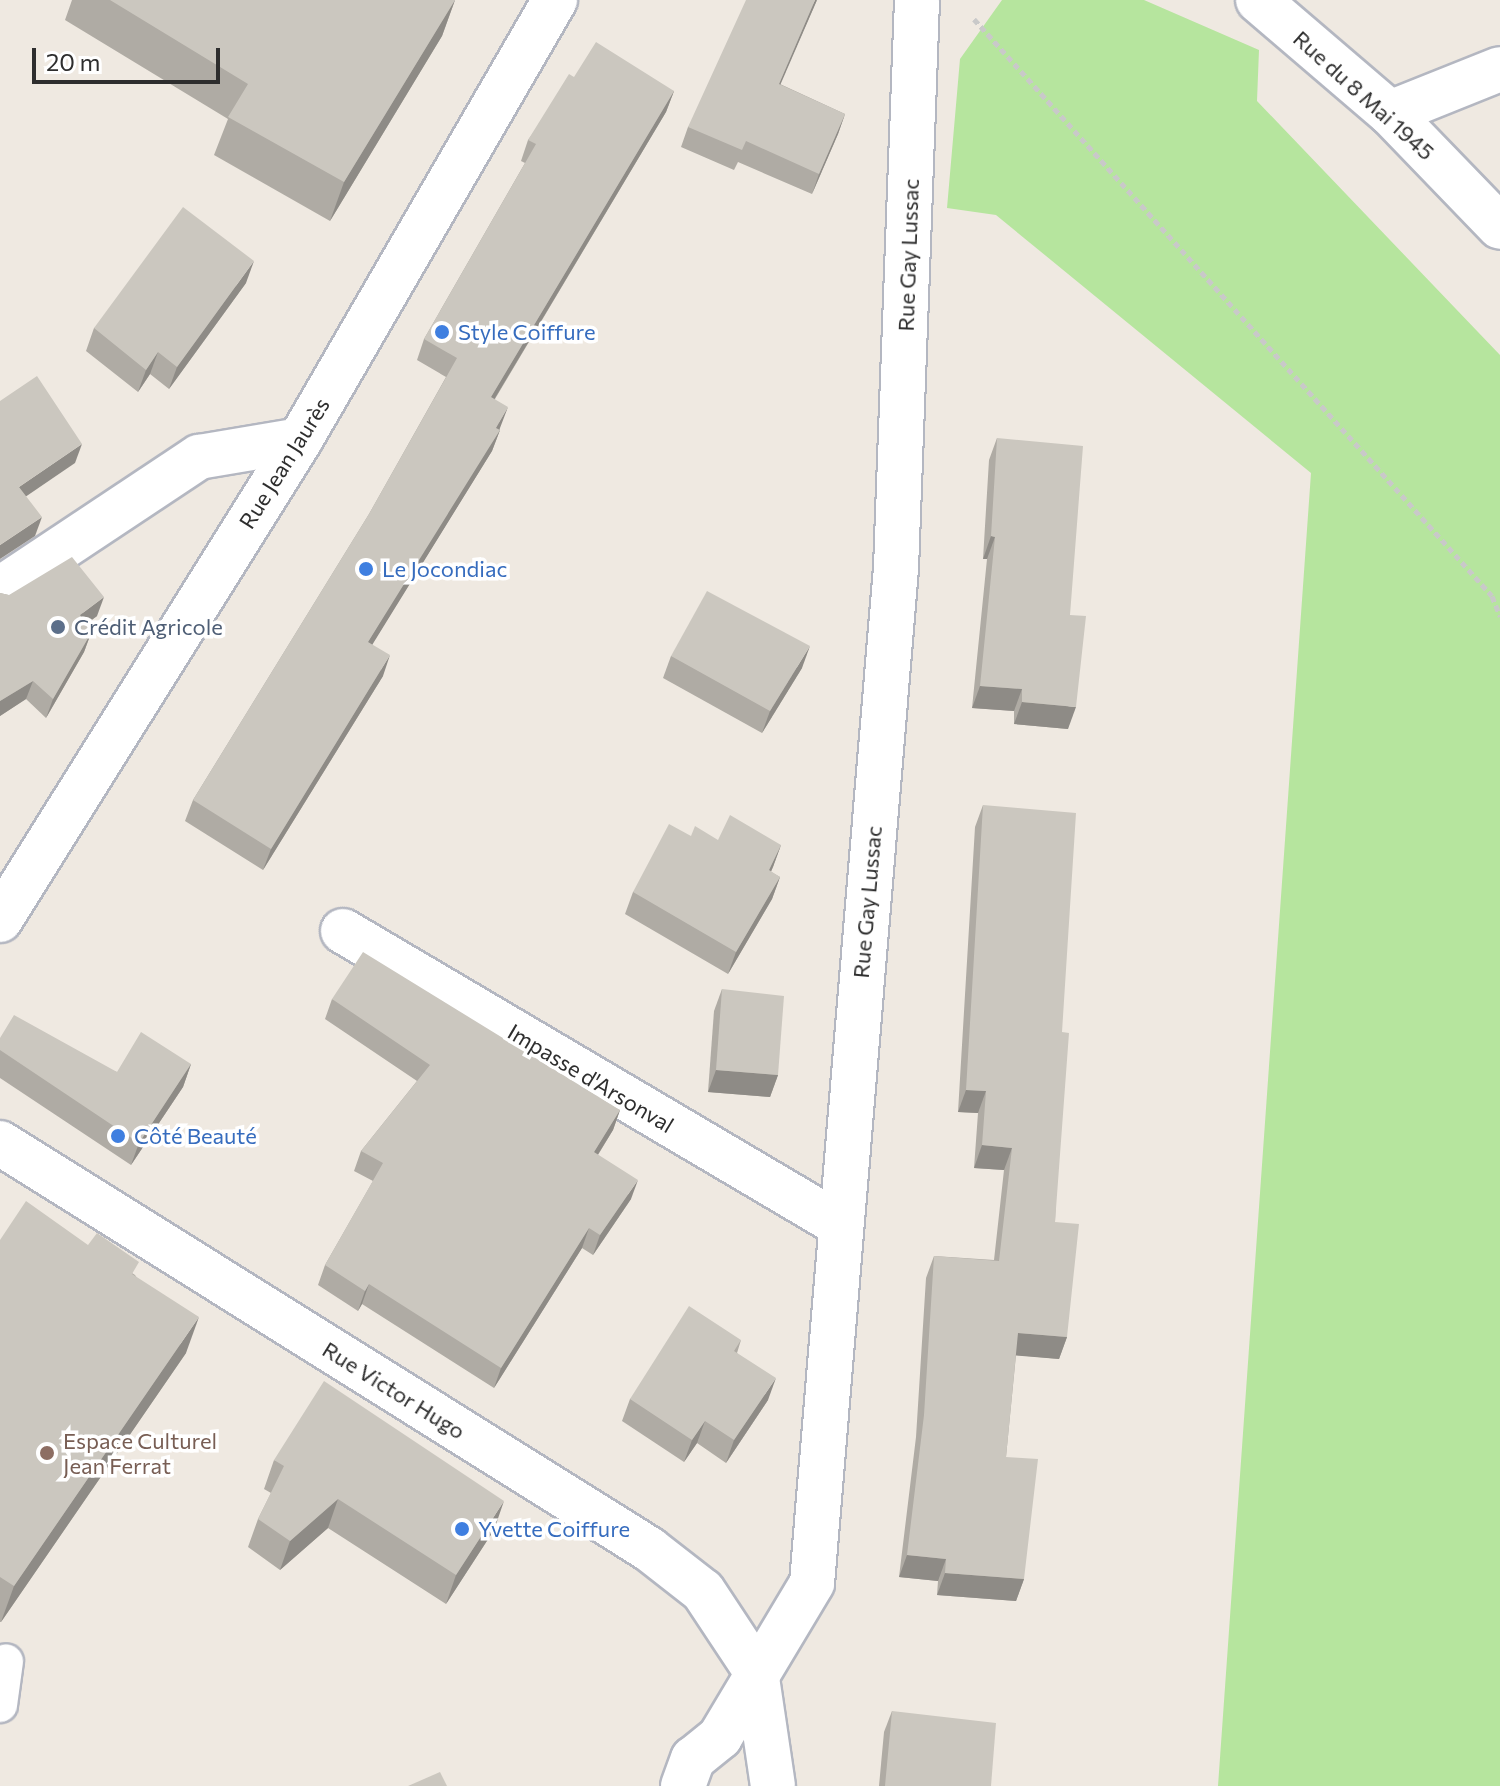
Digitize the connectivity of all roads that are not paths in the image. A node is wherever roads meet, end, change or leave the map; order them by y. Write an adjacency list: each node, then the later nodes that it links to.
1 (555, 0): 7 (street, Rue Jean Jaurès)
2 (917, 0): 12 (street, Rue Gay Lussac)
3 (1258, 0): 5 (street, Rue du 8 Mai 1945)
4 (1500, 69): 5 (street)
5 (1390, 113): 6 (street, Rue du 8 Mai 1945)
6 (1500, 227)
7 (300, 440): 8 (street); 9 (street, Rue Jean Jaurès)
8 (0, 589)
9 (0, 920)
10 (343, 931): 12 (street, Impasse d'Arsonval)
11 (0, 1143): 14 (street, Rue Victor Hugo)
12 (839, 1224): 14 (street, Rue Gay Lussac)
13 (6, 1661): 15 (lane)
14 (756, 1671): 16 (street, Rue Gay Lussac); 17 (street)
15 (0, 1705)
16 (683, 1786)
17 (773, 1786)

